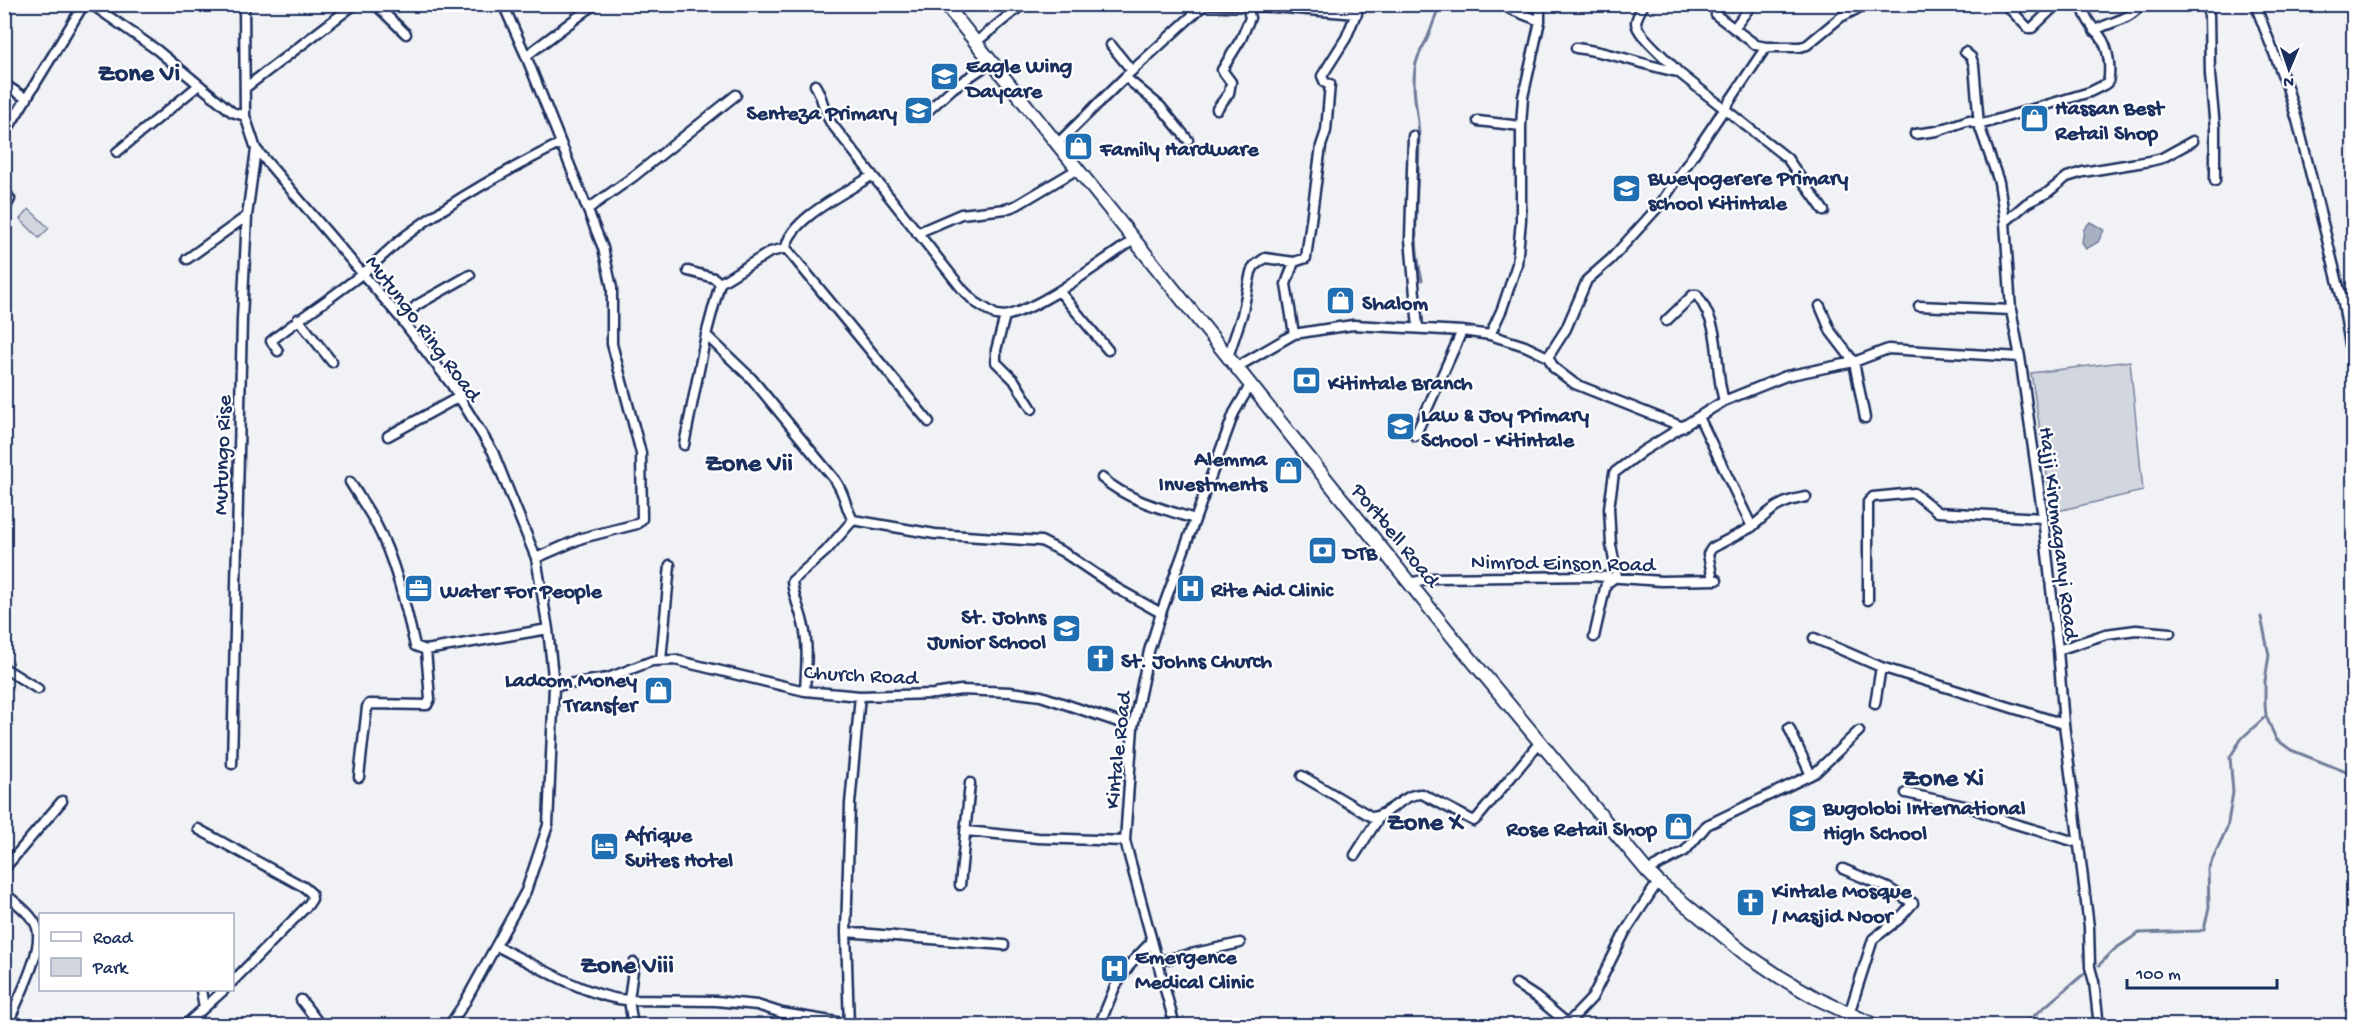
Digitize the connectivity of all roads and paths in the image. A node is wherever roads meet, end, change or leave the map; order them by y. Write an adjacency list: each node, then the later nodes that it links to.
1 (84, 4): 44 (street)
2 (91, 4): 40 (street)
3 (244, 4): 42 (street)
4 (356, 4): 42 (street)
5 (375, 4): 29 (street)
6 (503, 4): 35 (street)
7 (595, 4): 35 (street)
8 (945, 4): 30 (main road, Portbell Road)
9 (1023, 4): 30 (street)
10 (1360, 4): 24 (street)
11 (1644, 4): 37 (street)
12 (1752, 4): 27 (street)
13 (1867, 4): 32 (street)
14 (2005, 4): 15 (street)
15 (2057, 4)
16 (2079, 4): 28 (street)
17 (2140, 4): 28 (street)
18 (2205, 4): 63 (street)
19 (2254, 4): 99 (street)
20 (1204, 5): 21 (street); 38 (street)
21 (1246, 5): 24 (street); 45 (street)
22 (1537, 6): 26 (street)
23 (1510, 9): 26 (street)
24 (1357, 14): 74 (street)
25 (1716, 15): 27 (street)
26 (1540, 21): 51 (street)
27 (1735, 27): 32 (street)
28 (2094, 31): 50 (street)
29 (406, 34)
30 (975, 44): 36 (main road, Portbell Road)
31 (1112, 45): 38 (street)
32 (1766, 47): 46 (street)
33 (1576, 48): 37 (street)
34 (1965, 52): 50 (street, Hajji Kirumaganyi Road)
35 (526, 56): 57 (street)
36 (990, 63): 48 (street); 58 (main road, Portbell Road)
37 (1678, 72): 46 (street)
38 (1129, 74): 55 (street); 58 (street)
39 (4, 84): 44 (street)
40 (199, 85): 47 (street); 60 (street)
41 (815, 85): 62 (street)
42 (245, 88): 47 (street)
43 (736, 95): 65 (street)
44 (27, 99): 53 (street)
45 (1217, 109)
46 (1723, 110): 67 (street); 94 (street)
47 (245, 116): 59 (street)
48 (920, 118)
49 (1478, 121): 51 (street)
50 (1979, 125): 52 (street); 69 (street, Hajji Kirumaganyi Road)
51 (1521, 126): 91 (street)
52 (1915, 134)
53 (4, 135)
54 (1413, 136): 87 (street)
55 (1188, 140)
56 (2193, 141): 69 (street)
57 (561, 143): 65 (street); 76 (street)
58 (1056, 145): 61 (main road, Portbell Road)
59 (256, 149): 68 (street, Mutungo Rise); 76 (street, Mutungo Ring Road)
60 (117, 152)
61 (1076, 170): 70 (street); 71 (main road, Portbell Road)
62 (872, 176): 70 (street); 72 (street)
63 (2215, 181)
64 (4, 189): 66 (street)
65 (588, 208): 118 (street)
66 (4, 211)
67 (1824, 211)
68 (248, 216): 73 (street); 143 (street, Mutungo Rise)
69 (2005, 222): 82 (street, Hajji Kirumaganyi Road)
70 (917, 233): 83 (street)
71 (1134, 240): 79 (street); 97 (main road, Portbell Road)
72 (786, 248): 78 (street); 106 (street)
73 (187, 259)
74 (1294, 262): 89 (street); 97 (street)
75 (688, 271): 78 (street)
76 (363, 274): 84 (street); 85 (street, Mutungo Ring Road)
77 (470, 275): 85 (street)
78 (720, 283): 90 (street)
79 (1059, 291): 83 (street); 92 (street)
80 (1820, 306): 98 (street)
81 (1919, 306): 82 (street)
82 (2011, 310): 95 (street, Hajji Kirumaganyi Road)
83 (1005, 316): 103 (street)
84 (298, 319): 93 (street); 96 (street)
85 (402, 320): 101 (street, Mutungo Ring Road)
86 (1666, 321): 102 (street)
87 (1418, 328): 88 (street); 89 (street)
88 (1462, 331): 91 (street); 109 (street)
89 (1294, 334): 97 (street)
90 (706, 335): 110 (street); 116 (street)
91 (1490, 335): 94 (street)
92 (1108, 350)
93 (278, 351)
94 (1548, 357): 107 (street)
95 (2020, 357): 98 (street); 114 (street, Hajji Kirumaganyi Road)
96 (332, 362)
97 (1232, 362): 100 (main road, Portbell Road)
98 (1854, 362): 102 (street); 105 (street)
99 (2354, 369)
100 (1251, 384): 115 (street, Kintale Road); 121 (main road, Portbell Road)
101 (459, 397): 108 (street); 118 (street, Mutungo Ring Road)
102 (1724, 401): 104 (street)
103 (1032, 409)
104 (1699, 417): 107 (street); 117 (street)
105 (1865, 418)
106 (929, 423)
107 (1683, 427): 120 (street)
108 (387, 436)
109 (1415, 436)
110 (684, 445)
111 (1102, 478): 115 (street)
112 (350, 482): 128 (street)
113 (1806, 497): 117 (street)
114 (2043, 518): 122 (street); 129 (street, Hajji Kirumaganyi Road)
115 (1195, 519): 123 (street, Kintale Road)
116 (853, 520): 123 (street); 135 (street)
117 (1752, 527): 120 (street, Nimrod Einson Road)
118 (536, 558): 124 (street, Mutungo Ring Road)
119 (670, 565): 130 (street)
120 (1617, 576): 121 (street, Nimrod Einson Road); 126 (street)
121 (1409, 583): 142 (main road, Portbell Road)
122 (1868, 600)
123 (1161, 613): 139 (street, Kintale Road)
124 (548, 628): 128 (street); 133 (street, Mutungo Ring Road)
125 (2170, 633): 129 (street)
126 (1594, 637)
127 (1814, 638): 131 (street)
128 (426, 650): 146 (street)
129 (2058, 650): 138 (street, Hajji Kirumaganyi Road)
130 (661, 660): 133 (street, Church Road); 135 (street, Church Road)
131 (1881, 667): 137 (street); 138 (street)
132 (4, 668): 134 (street)
133 (554, 686): 166 (street, Mutungo Ring Road)
134 (38, 689)
135 (805, 692): 136 (street, Church Road)
136 (860, 696): 139 (street, Church Road); 162 (street)
137 (1875, 704)
138 (2064, 724): 154 (street, Hajji Kirumaganyi Road)
139 (1133, 727): 153 (street, Kintale Road)
140 (1789, 728): 144 (street)
141 (1859, 731): 144 (street)
142 (1540, 742): 150 (street); 158 (main road, Portbell Road)
143 (232, 764)
144 (1811, 775): 158 (street)
145 (1302, 776): 150 (street)
146 (359, 777)
147 (970, 783): 152 (street)
148 (1906, 793): 154 (street)
149 (62, 801): 156 (street)
150 (1380, 816): 155 (street)
151 (198, 829): 169 (street)
152 (966, 831): 153 (street); 160 (street)
153 (1125, 841): 163 (street, Kintale Road)
154 (2079, 843): 186 (street, Hajji Kirumaganyi Road)
155 (1355, 855)
156 (4, 869)
157 (1843, 869): 176 (street)
158 (1647, 871): 159 (main road, Portbell Road)
159 (1658, 882): 170 (street); 176 (main road, Portbell Road)
160 (960, 885)
161 (4, 893): 179 (street)
162 (846, 932): 165 (street); 178 (street)
163 (1152, 941): 167 (street, Kintale Road); 183 (street)
164 (1240, 943): 167 (street)
165 (1004, 945)
166 (496, 946): 174 (street); 181 (street, Mutungo Ring Road)
167 (1159, 961): 184 (street, Kintale Road)
168 (634, 963): 174 (street)
169 (234, 980)
170 (1516, 984)
171 (201, 991): 175 (street)
172 (223, 991): 175 (street)
173 (301, 1000): 180 (street)
174 (629, 1000): 178 (street); 182 (street)
175 (204, 1008): 177 (street)
176 (1849, 1014): 185 (main road, Portbell Road)
177 (187, 1025)
178 (849, 1025)
179 (7, 1026)
180 (321, 1026)
181 (449, 1026)
182 (633, 1026)
183 (1099, 1026)
184 (1175, 1026)
185 (1875, 1026)
186 (2099, 1026)

